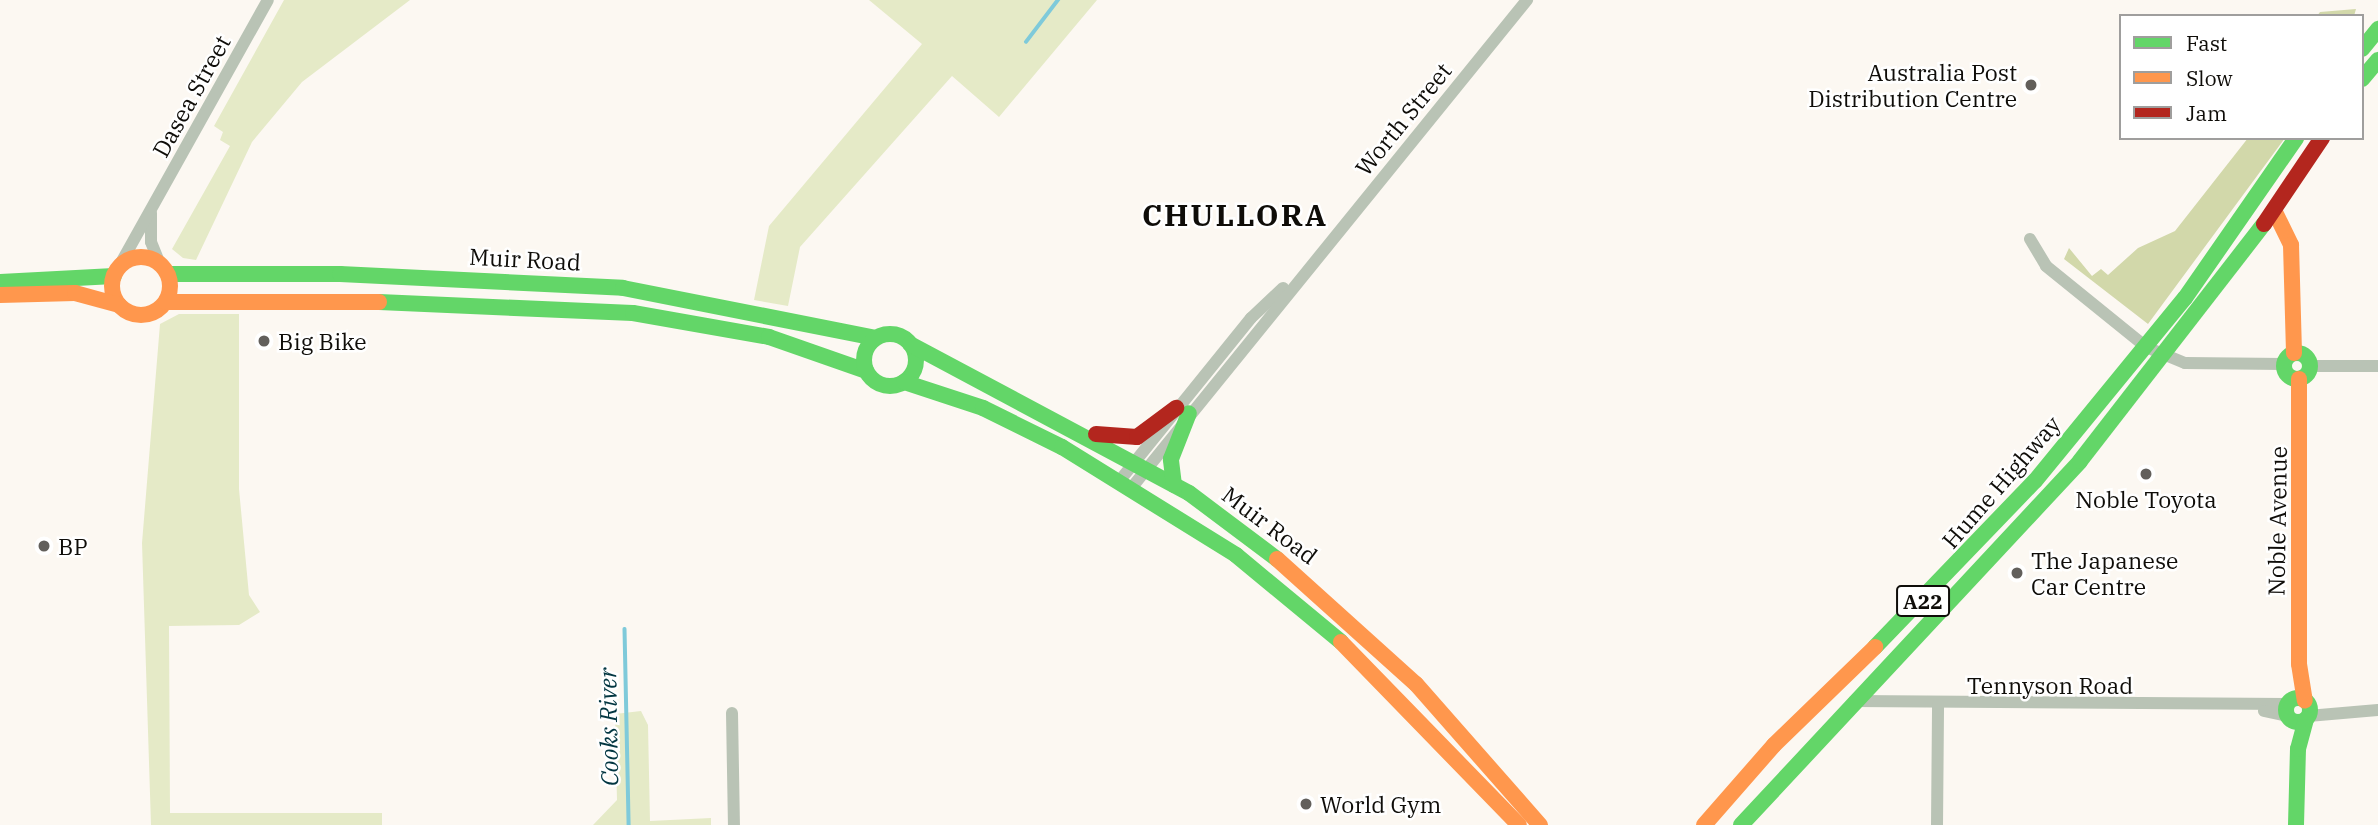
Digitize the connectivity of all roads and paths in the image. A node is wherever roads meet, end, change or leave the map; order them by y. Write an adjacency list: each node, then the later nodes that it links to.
1 (268, 0): 10 (street, Dasea Street)
2 (1527, 0): 28 (street, Worth Street)
3 (2378, 29): 4 (main road)
4 (2364, 46)
5 (2378, 60): 6 (main road)
6 (2364, 77)
7 (2295, 140): 20 (main road, Hume Highway / A22)
8 (2321, 140): 9 (main road, Hume Highway / A22)
9 (2274, 210): 21 (main road, Hume Highway / A22); 22 (main road)
10 (151, 213): 12 (street); 13 (street, Dasea Street)
11 (2030, 239): 20 (street)
12 (164, 269): 13 (main road); 16 (main road); 18 (main road, Muir Road)
13 (116, 273): 14 (main road); 17 (main road)
14 (0, 282)
15 (0, 295): 17 (main road)
16 (171, 302): 17 (main road); 25 (main road, Muir Road)
17 (119, 305)
18 (875, 338): 19 (main road); 25 (main road)
19 (910, 344): 27 (main road); 29 (main road, Muir Road)
20 (2146, 347): 21 (street); 41 (main road, Hume Highway / A22)
21 (2164, 356): 22 (street); 33 (main road, Hume Highway / A22)
22 (2289, 358): 23 (main road); 26 (main road)
23 (2310, 366): 24 (street); 26 (main road)
24 (2378, 366)
25 (866, 370): 27 (main road)
26 (2299, 379): 35 (main road, Noble Avenue)
27 (904, 382): 31 (main road, Muir Road)
28 (1183, 410): 29 (main road); 30 (street, Worth Street); 32 (main road)
29 (1073, 427): 30 (main road, Muir Road)
30 (1139, 465): 31 (street, Worth Street); 32 (main road, Muir Road)
31 (1127, 483): 39 (main road, Muir Road)
32 (1174, 485): 40 (main road, Muir Road)
33 (1853, 701): 34 (street, Tennyson Road); 42 (main road, Hume Highway / A22)
34 (1938, 705): 35 (street, Tennyson Road); 43 (street)
35 (2298, 710): 36 (street, Tennyson Road); 44 (main road, Noble Avenue)
36 (2378, 710)
37 (732, 713): 38 (street)
38 (734, 825)
39 (1519, 825)
40 (1541, 825)
41 (1704, 825)
42 (1741, 825)
43 (1937, 825)
44 (2297, 825)

